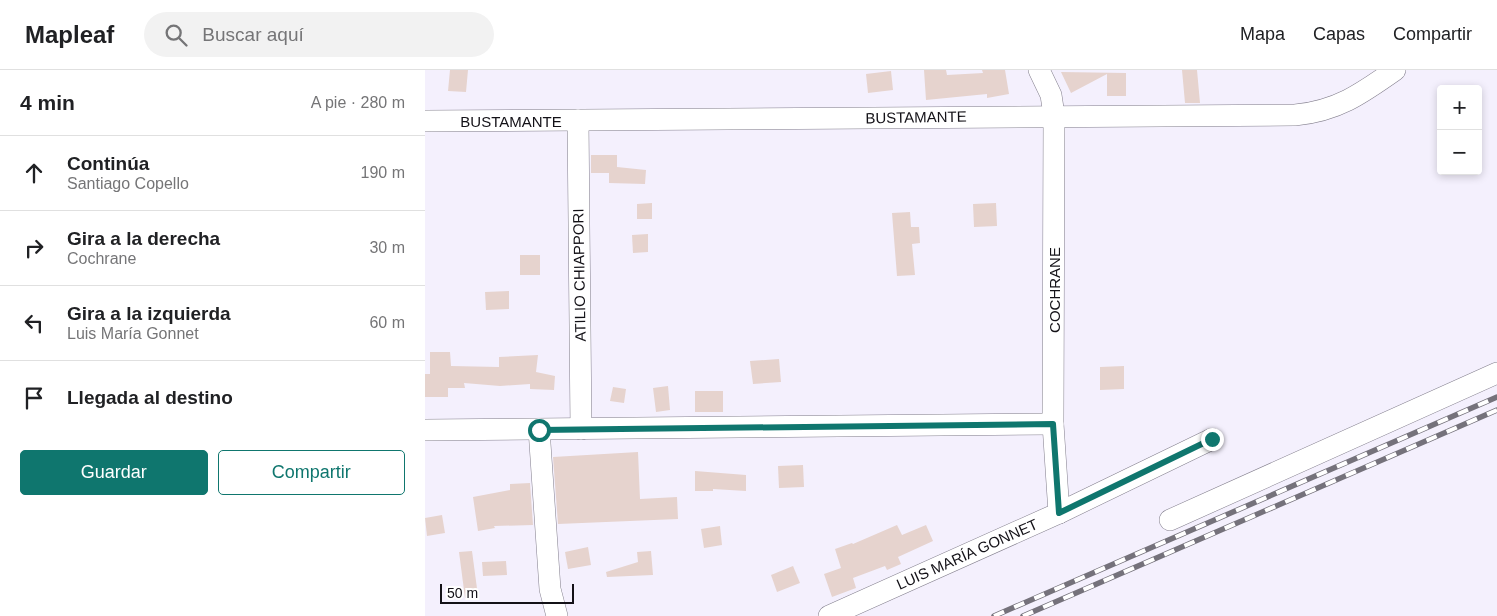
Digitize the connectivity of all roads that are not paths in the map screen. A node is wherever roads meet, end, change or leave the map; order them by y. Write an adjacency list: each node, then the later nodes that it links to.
1 (1039, 70): 3 (street, COCHRANE)
2 (1395, 70): 3 (street, BUSTAMANTE)
3 (1054, 115): 4 (street, BUSTAMANTE); 7 (street, COCHRANE)
4 (577, 120): 5 (street, BUSTAMANTE); 8 (street, ATILIO CHIAPPORI)
5 (425, 121)
6 (1497, 374): 13 (street)
7 (1053, 424): 8 (street); 12 (street, COCHRANE)
8 (581, 429): 10 (street)
9 (425, 430): 10 (street)
10 (539, 430): 14 (street)
11 (1212, 439): 12 (street, LUIS MARÍA GONNET)
12 (1059, 513): 15 (street, LUIS MARÍA GONNET)
13 (1170, 520)
14 (557, 616)
15 (829, 616)

